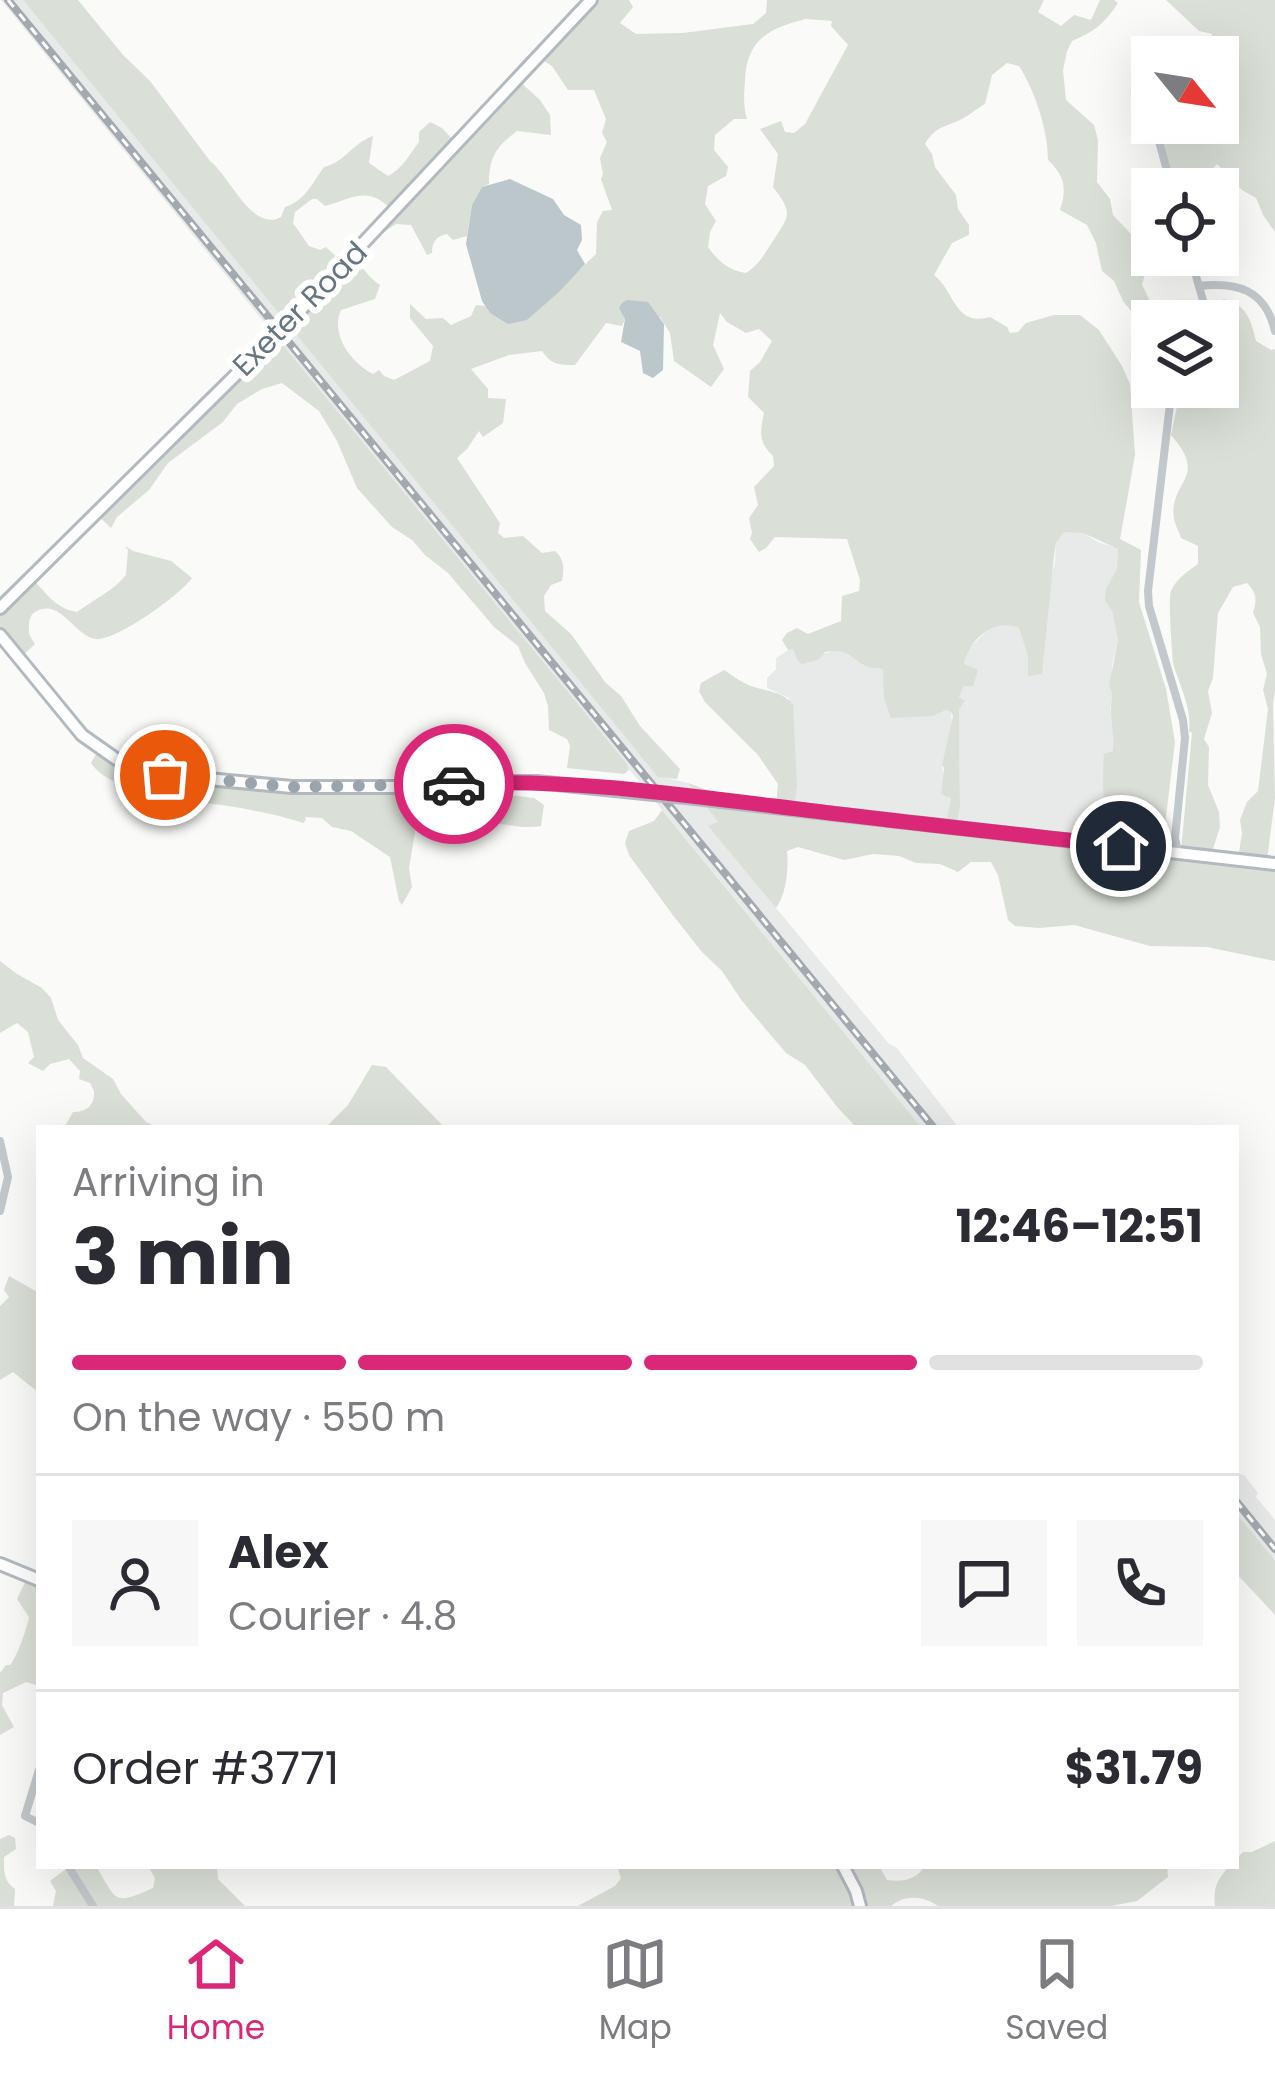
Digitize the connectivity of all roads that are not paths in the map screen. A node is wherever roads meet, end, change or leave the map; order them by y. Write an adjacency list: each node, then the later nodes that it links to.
1 (591, 0): 7 (street, Exeter Road, bridge)
2 (1195, 276): 3 (street)
3 (1198, 286): 4 (street); 5 (street)
4 (1203, 300)
5 (1275, 331)
6 (1170, 408): 9 (street)
7 (0, 608)
8 (0, 635): 9 (street, bridge)
9 (1178, 852): 10 (street)
10 (1275, 864)
11 (0, 1141): 12 (street)
12 (0, 1211)
13 (0, 1564): 14 (street)
14 (36, 1579)
15 (36, 1780): 16 (street)
16 (36, 1821)
17 (70, 1869): 19 (street)
18 (845, 1869): 20 (street)
19 (93, 1906)
20 (860, 1906)

